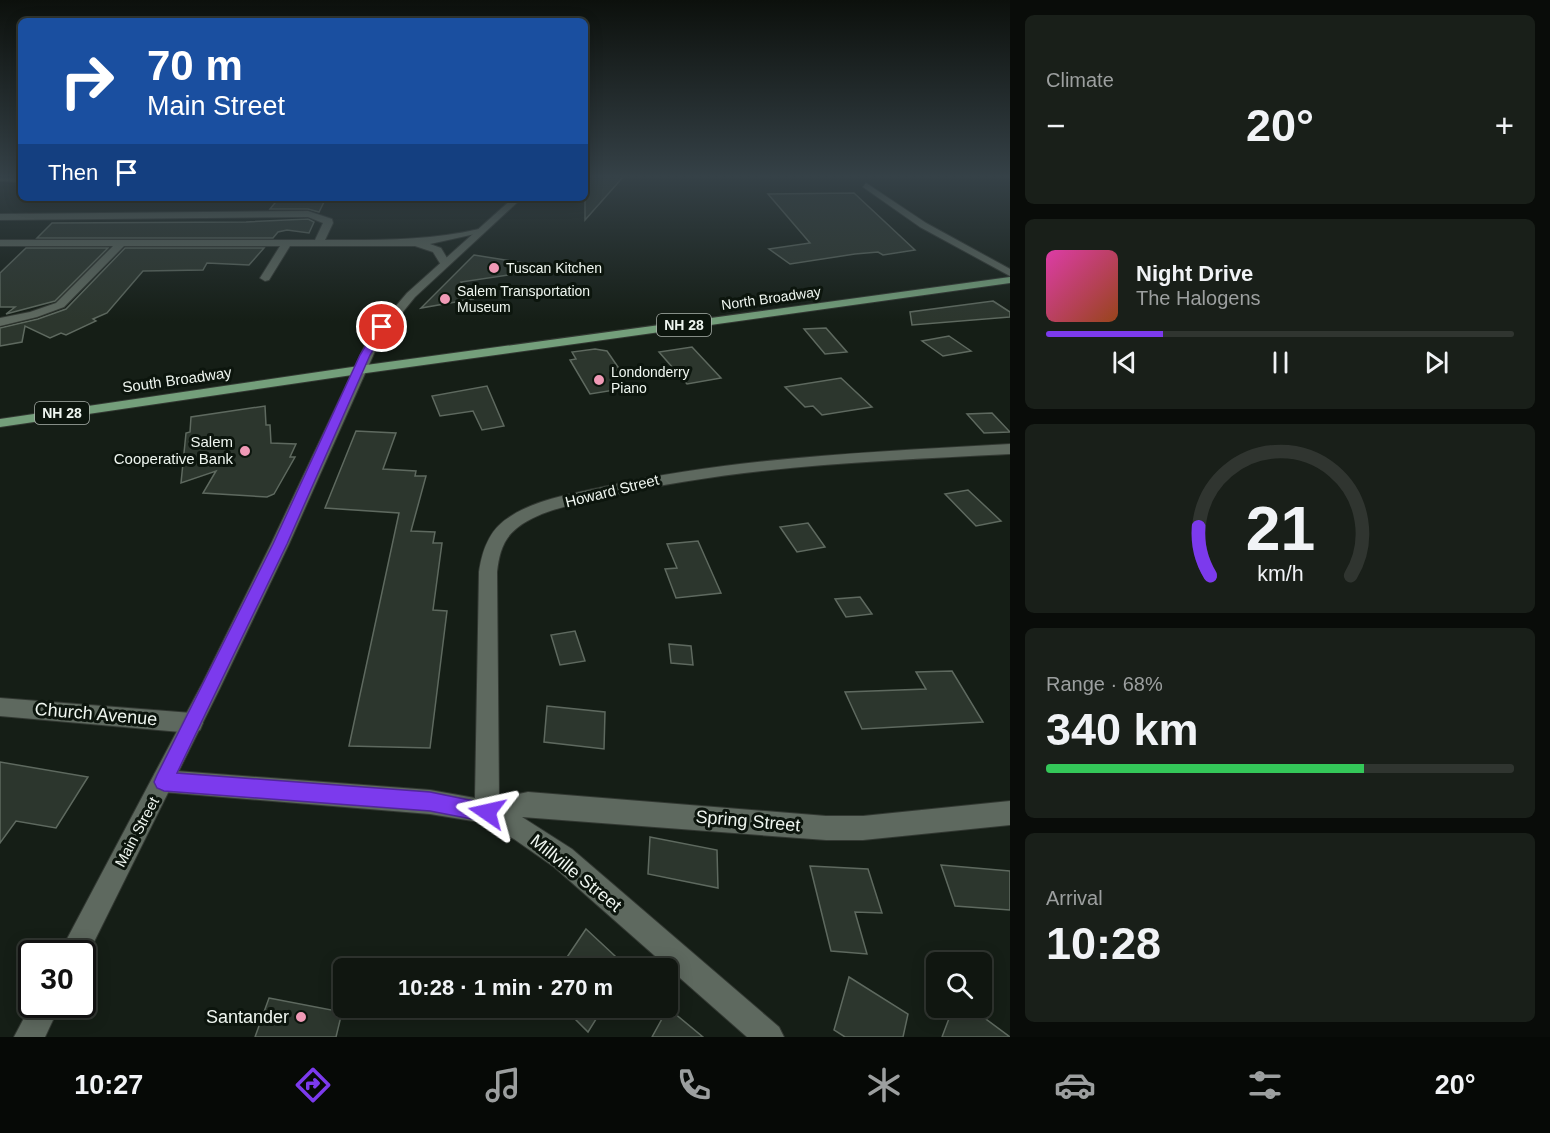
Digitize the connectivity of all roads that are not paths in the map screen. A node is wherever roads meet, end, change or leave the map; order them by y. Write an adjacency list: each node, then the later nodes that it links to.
1 (327, 224): 7 (street)
2 (488, 224): 4 (street, Main Street)
3 (922, 224): 13 (street)
4 (479, 232): 10 (street); 12 (street, Main Street)
5 (122, 242): 6 (street); 9 (street); 16 (street)
6 (287, 242): 7 (street); 14 (street)
7 (320, 242): 10 (street)
8 (0, 243): 9 (street)
9 (17, 243): 11 (street)
10 (412, 243): 12 (street)
11 (0, 256)
12 (445, 263): 17 (street, Main Street)
13 (1010, 273)
14 (265, 278)
15 (1010, 280): 17 (main road, North Broadway / NH 28)
16 (0, 322)
17 (359, 370): 18 (main road, South Broadway / NH 28); 21 (street, Main Street)
18 (0, 423)
19 (1010, 449): 23 (street, Howard Street)
20 (0, 707): 21 (street, Church Avenue)
21 (192, 723): 22 (street, Main Street)
22 (164, 782): 23 (street, Millville Street); 25 (street, Main Street)
23 (487, 812): 24 (street, Spring Street); 28 (street, Millville Street)
24 (1010, 813)
25 (80, 940)
26 (39, 1018): 27 (street)
27 (29, 1037)
28 (769, 1037)

